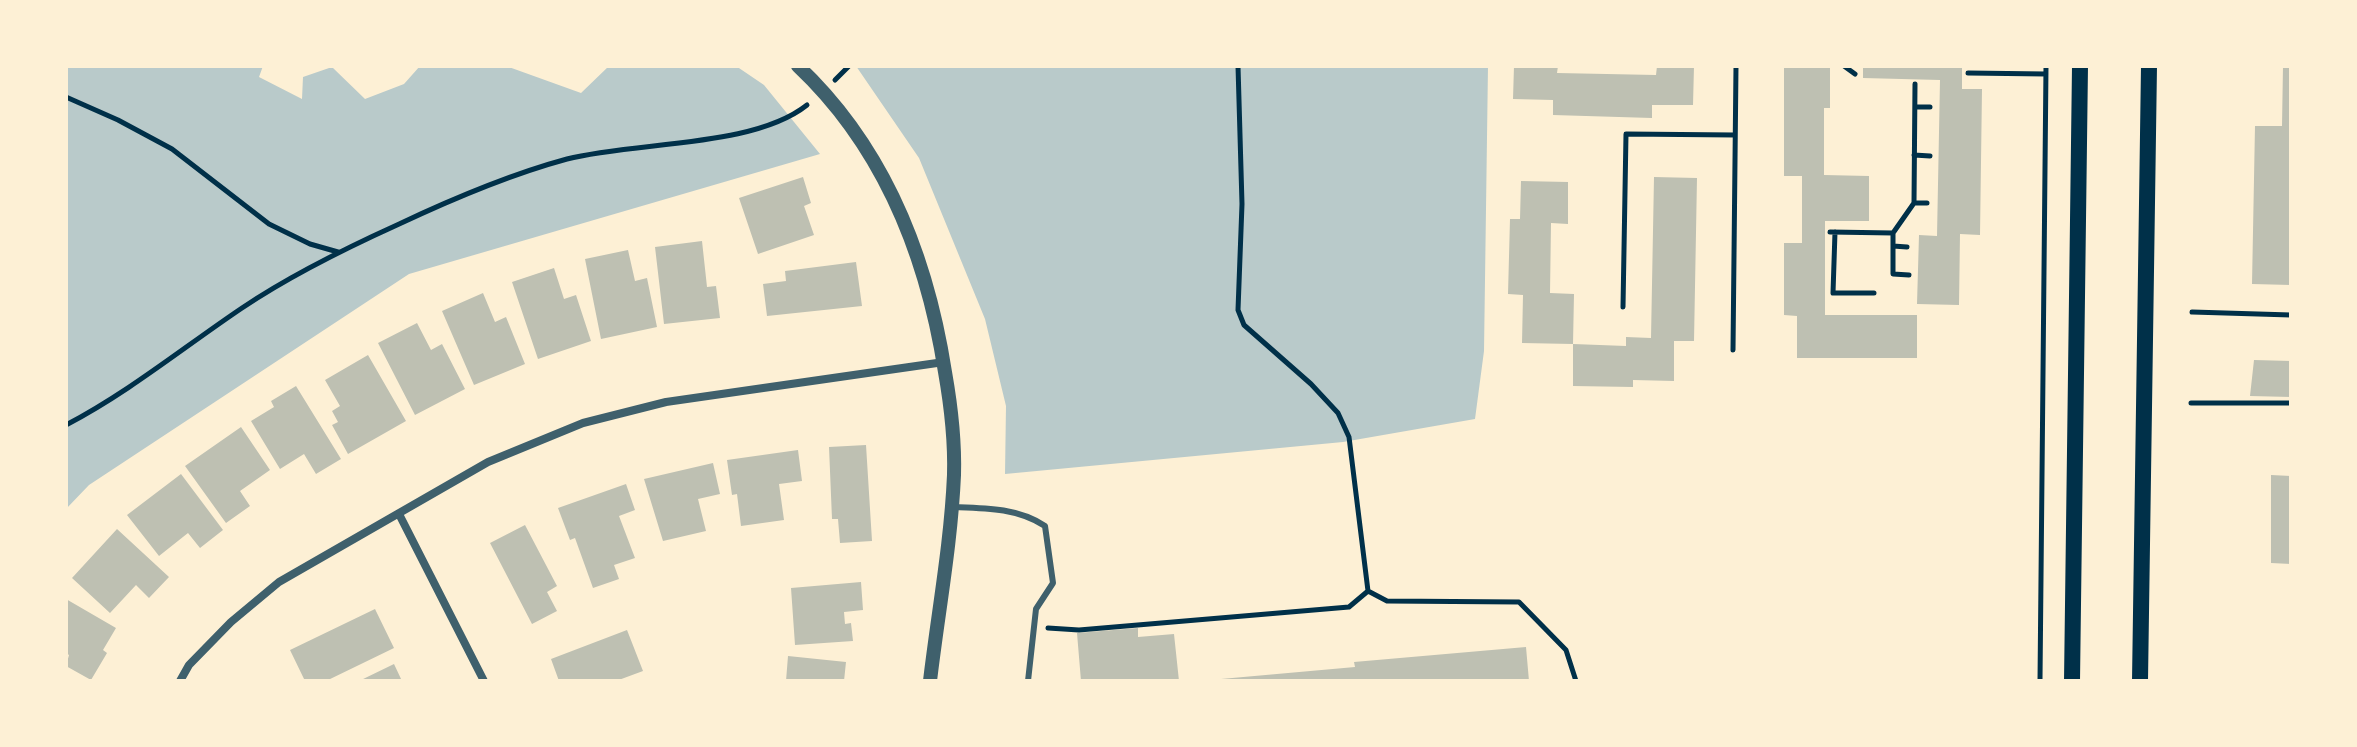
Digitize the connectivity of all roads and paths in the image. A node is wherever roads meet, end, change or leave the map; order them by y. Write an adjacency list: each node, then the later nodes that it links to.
1 (798, 66): 37 (street)
2 (849, 66): 14 (path)
3 (1238, 66): 43 (path)
4 (1736, 66): 20 (path)
5 (1844, 66): 11 (path)
6 (2005, 66): 12 (path)
7 (2046, 66): 13 (path)
8 (2080, 66): 51 (main road)
9 (2149, 66): 52 (main road)
10 (1968, 73): 12 (path)
11 (1855, 74)
12 (2006, 74): 13 (path)
13 (2046, 74): 50 (path)
14 (837, 79)
15 (1915, 84): 18 (path)
16 (66, 97): 30 (path)
17 (811, 102): 30 (path)
18 (1915, 107): 19 (path); 21 (path)
19 (1930, 107)
20 (1735, 135): 33 (path); 36 (path)
21 (1914, 155): 22 (path); 23 (path)
22 (1930, 156)
23 (1914, 203): 24 (path); 27 (path)
24 (1927, 203)
25 (1871, 223): 26 (path)
26 (1871, 232): 27 (path); 32 (path)
27 (1893, 233): 28 (path)
28 (1893, 246): 29 (path); 31 (path)
29 (1907, 247)
30 (339, 252): 40 (path)
31 (1909, 275)
32 (1874, 293)
33 (1623, 307)
34 (2192, 312): 35 (path)
35 (2291, 315)
36 (1733, 350)
37 (944, 362): 41 (street); 42 (street)
38 (2191, 403): 39 (path)
39 (2291, 403)
40 (66, 425)
41 (951, 507): 44 (lane); 47 (street)
42 (399, 514): 45 (street); 46 (street)
43 (1368, 591): 44 (path); 49 (path)
44 (1034, 625): 48 (lane)
45 (180, 681)
46 (484, 681)
47 (930, 681)
48 (1028, 681)
49 (1576, 681)
50 (2040, 681)
51 (2072, 681)
52 (2140, 681)

